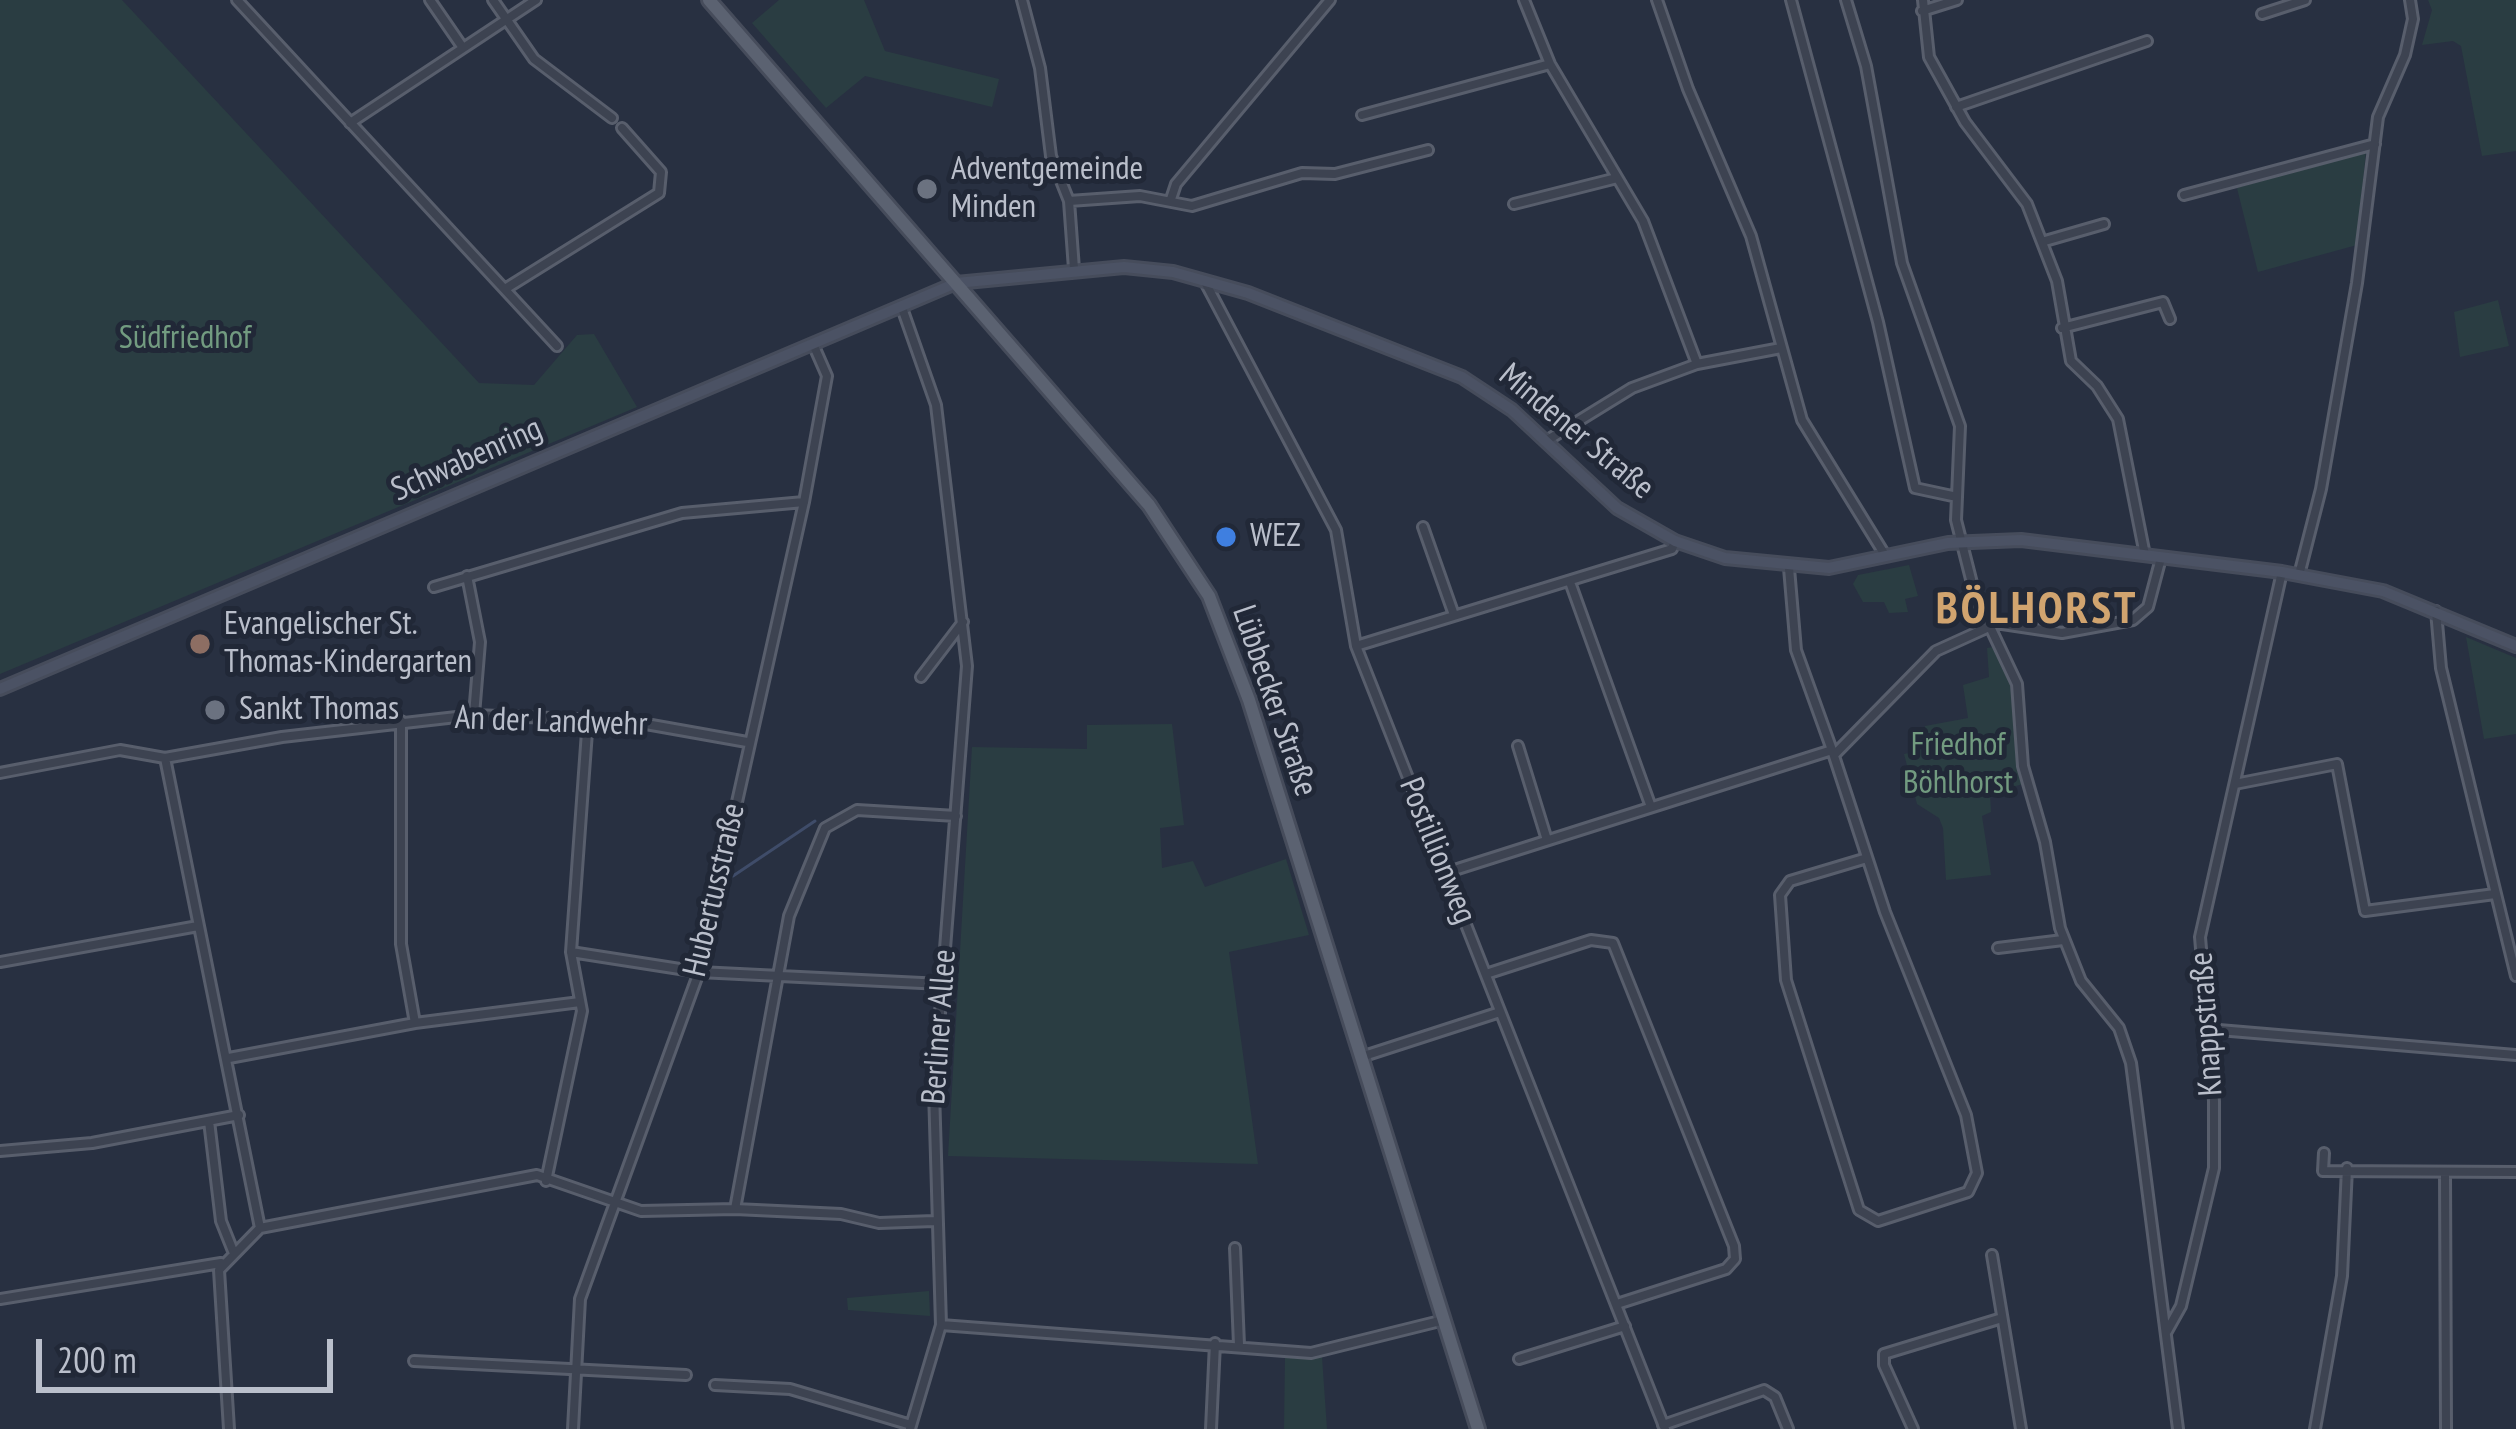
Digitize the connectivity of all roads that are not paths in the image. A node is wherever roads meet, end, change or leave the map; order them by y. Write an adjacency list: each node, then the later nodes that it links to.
1 (237, 0): 24 (street)
2 (430, 0): 19 (street)
3 (494, 0): 17 (street)
4 (536, 0): 17 (street)
5 (709, 0): 37 (main road, Lübbecker Straße)
6 (1022, 0): 31 (street)
7 (1330, 0): 30 (street)
8 (1524, 0): 20 (street)
9 (1657, 0): 44 (street)
10 (1791, 0): 47 (street)
11 (1846, 0): 47 (street)
12 (1957, 0): 15 (street)
13 (2305, 0): 16 (street)
14 (2410, 0): 26 (street)
15 (1922, 6): 21 (street)
16 (2262, 14)
17 (506, 21): 19 (street); 23 (street)
18 (2147, 40): 21 (street)
19 (461, 44): 24 (street)
20 (1550, 64): 22 (street); 28 (street)
21 (1955, 106): 34 (street)
22 (1362, 115)
23 (612, 118)
24 (350, 123): 38 (street)
25 (622, 128): 38 (street)
26 (2375, 144): 29 (street); 57 (street)
27 (1428, 150): 30 (street)
28 (1617, 178): 32 (street); 45 (street)
29 (2184, 195)
30 (1172, 199): 31 (street)
31 (1069, 201): 35 (street)
32 (1514, 204)
33 (2104, 224): 34 (street)
34 (2045, 241): 41 (street)
35 (1074, 269): 36 (street, Mindener Straße); 37 (street, Mindener Straße)
36 (1205, 280): 46 (street, Mindener Straße); 65 (street, Postillionweg)
37 (956, 283): 39 (street, Schwabenring); 99 (main road, Lübbecker Straße)
38 (505, 290): 43 (street)
39 (902, 308): 42 (street, Schwabenring); 63 (street, Berliner Allee)
40 (2170, 319): 41 (street)
41 (2062, 328): 52 (street)
42 (813, 344): 48 (street, Hubertusstraße); 68 (street, Schwabenring)
43 (556, 346)
44 (1781, 348): 45 (street); 54 (street)
45 (1697, 364): 46 (street)
46 (1544, 442): 50 (street, Mindener Straße)
47 (1957, 497): 51 (street)
48 (804, 502): 58 (street); 72 (street, Hubertusstraße)
49 (1423, 527): 62 (street)
50 (1676, 541): 55 (street, Mindener Straße); 59 (street)
51 (1960, 542): 52 (street, Mindener Straße); 54 (street, Mindener Straße); 64 (street)
52 (2144, 555): 53 (street, Mindener Straße)
53 (2161, 558): 56 (street, Mindener Straße); 64 (street)
54 (1887, 559): 55 (street, Mindener Straße)
55 (1789, 568): 74 (street)
56 (2282, 572): 57 (street, Mindener Straße); 77 (street, Knappstraße)
57 (2300, 575): 61 (street, Mindener Straße)
58 (467, 576): 60 (street); 69 (street)
59 (1570, 582): 62 (street); 78 (street)
60 (434, 587)
61 (2436, 611): 66 (street, Mindener Straße); 83 (street)
62 (1454, 615): 65 (street)
63 (962, 622): 67 (street); 79 (street, Berliner Allee)
64 (1990, 624): 74 (street); 85 (street)
65 (1356, 646): 82 (street, Postillionweg)
66 (2516, 646)
67 (921, 676)
68 (0, 689)
69 (474, 715): 70 (street, An der Landwehr); 71 (street, An der Landwehr)
70 (588, 718): 72 (street, An der Landwehr); 87 (street)
71 (401, 721): 75 (street, An der Landwehr); 96 (street)
72 (747, 742): 89 (street, Hubertusstraße)
73 (1518, 746): 80 (street)
74 (1833, 752): 78 (street); 81 (street)
75 (165, 758): 76 (street, An der Landwehr); 84 (street)
76 (0, 773)
77 (2235, 784): 83 (street); 97 (street, Knappstraße)
78 (1651, 807): 80 (street)
79 (956, 816): 91 (street); 93 (street, Berliner Allee)
80 (1547, 840): 82 (street)
81 (1867, 858): 81 (street)
82 (1445, 873): 90 (street, Postillionweg)
83 (2495, 894): 92 (street)
84 (198, 926): 88 (street); 100 (street)
85 (2063, 940): 86 (street); 123 (street)
86 (1998, 948)
87 (571, 952): 89 (street); 94 (street)
88 (0, 962)
89 (699, 972): 91 (street); 109 (street, Hubertusstraße)
90 (1486, 974): 95 (street, Postillionweg); 118 (street)
91 (778, 976): 93 (street); 110 (street)
92 (2516, 976)
93 (942, 984): 111 (street, Berliner Allee)
94 (580, 1002): 96 (street); 108 (street)
95 (1501, 1012): 99 (street); 118 (street, Postillionweg)
96 (416, 1023): 100 (street)
97 (2207, 1029): 98 (street); 123 (street, Knappstraße)
98 (2516, 1055)
99 (1361, 1057): 120 (main road, Lübbecker Straße)
100 (230, 1058): 101 (street)
101 (239, 1114): 102 (street); 112 (street)
102 (208, 1121): 103 (street); 114 (street)
103 (0, 1151)
104 (2324, 1153): 105 (street)
105 (2347, 1168): 106 (street); 141 (street)
106 (2445, 1172): 107 (street); 142 (street)
107 (2516, 1172)
108 (546, 1181): 109 (street); 112 (street)
109 (616, 1202): 110 (street); 128 (street, Hubertusstraße)
110 (735, 1209): 111 (street)
111 (934, 1221): 121 (street, Berliner Allee)
112 (260, 1228): 114 (street)
113 (1235, 1248): 125 (street)
114 (233, 1251): 116 (street)
115 (1992, 1255): 119 (street)
116 (221, 1263): 117 (street); 133 (street)
117 (0, 1299)
118 (1617, 1304): 122 (street, Postillionweg)
119 (2002, 1318): 138 (street); 139 (street)
120 (1444, 1320): 125 (street); 136 (main road, Lübbecker Straße)
121 (941, 1325): 124 (street); 131 (street, Berliner Allee)
122 (1625, 1326): 126 (street); 132 (street, Postillionweg)
123 (2166, 1332): 140 (street)
124 (1215, 1343): 125 (street); 135 (street)
125 (1239, 1345)
126 (1520, 1359)
127 (414, 1360): 128 (street)
128 (575, 1370): 129 (street); 134 (street, Hubertusstraße)
129 (686, 1375)
130 (716, 1384): 131 (street)
131 (911, 1427)
132 (1664, 1427): 137 (street)
133 (229, 1429)
134 (573, 1429)
135 (1211, 1429)
136 (1478, 1429)
137 (1788, 1429)
138 (1913, 1429)
139 (2021, 1429)
140 (2177, 1429)
141 (2315, 1429)
142 (2446, 1429)

